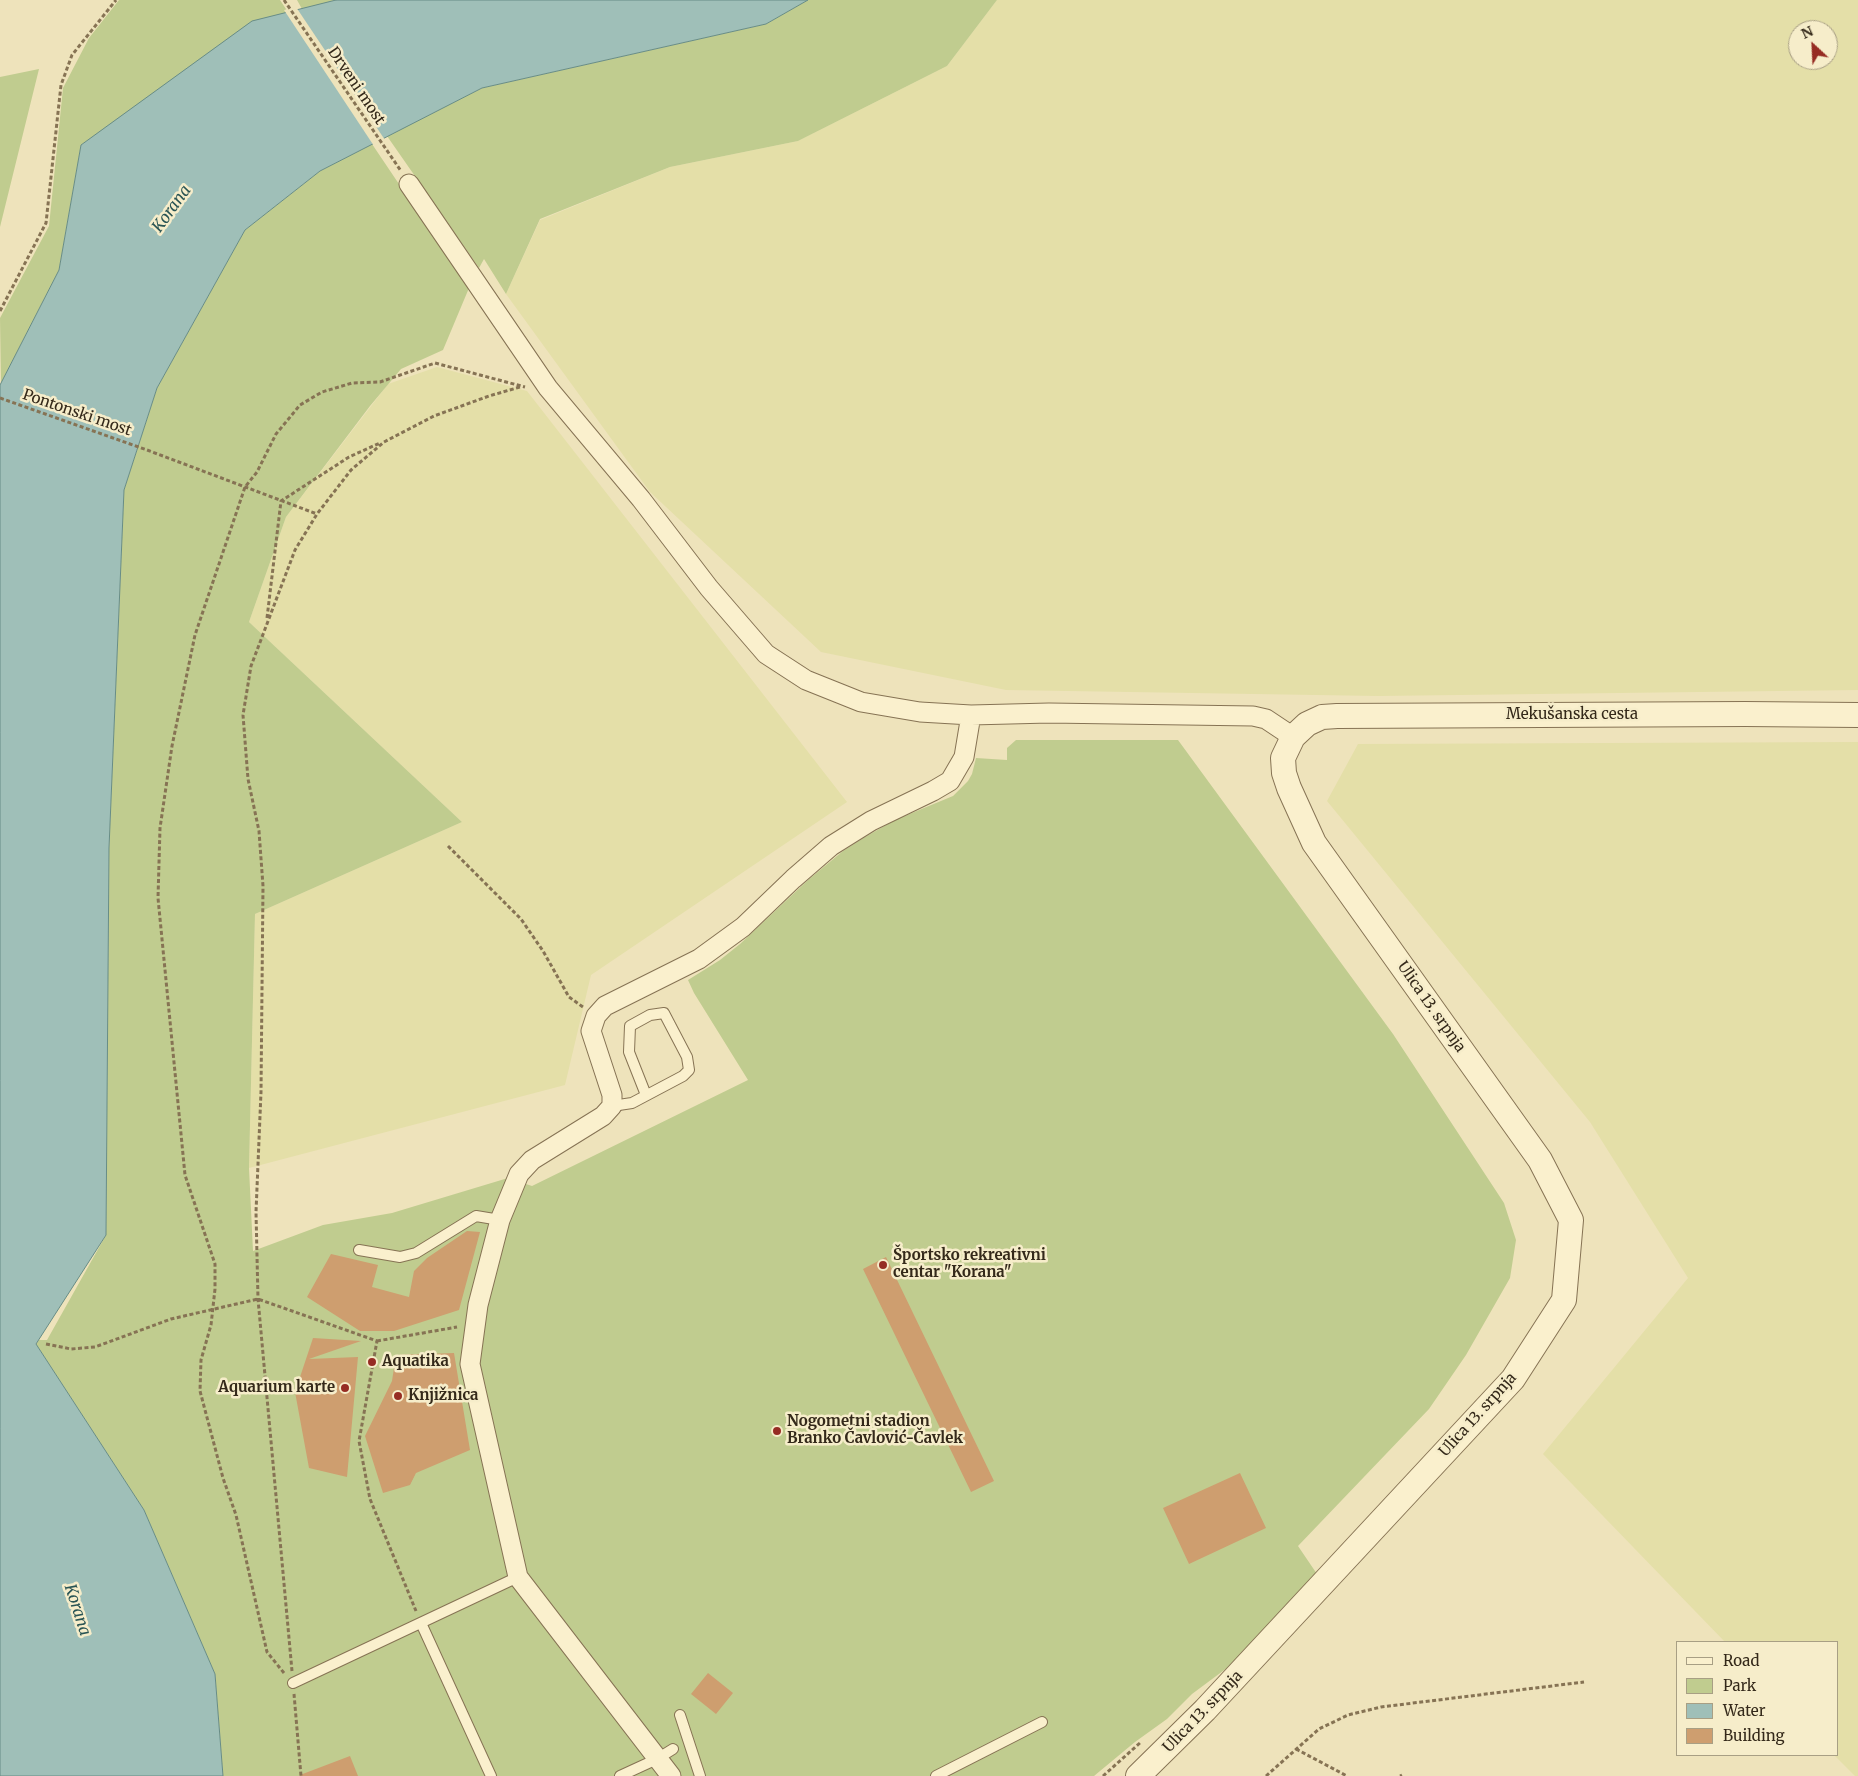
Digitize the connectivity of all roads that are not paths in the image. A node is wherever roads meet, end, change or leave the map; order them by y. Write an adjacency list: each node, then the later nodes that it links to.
1 (409, 184): 2 (street)
2 (971, 715): 4 (street); 6 (street)
3 (1858, 715): 4 (street, Mekušanska cesta)
4 (1293, 736): 22 (street, Ulica 13. srpnja)
5 (646, 1095): 5 (lane); 6 (lane)
6 (612, 1106): 7 (street)
7 (500, 1220): 8 (lane); 9 (street)
8 (359, 1250)
9 (518, 1577): 10 (lane); 15 (street)
10 (421, 1623): 11 (lane); 17 (lane)
11 (293, 1683)
12 (680, 1715): 20 (lane)
13 (1042, 1722): 16 (lane)
14 (673, 1748): 15 (lane)
15 (657, 1759): 18 (lane); 19 (street)
16 (949, 1773): 21 (lane)
17 (492, 1776)
18 (620, 1776)
19 (671, 1776)
20 (700, 1776)
21 (936, 1776)
22 (1138, 1776)

